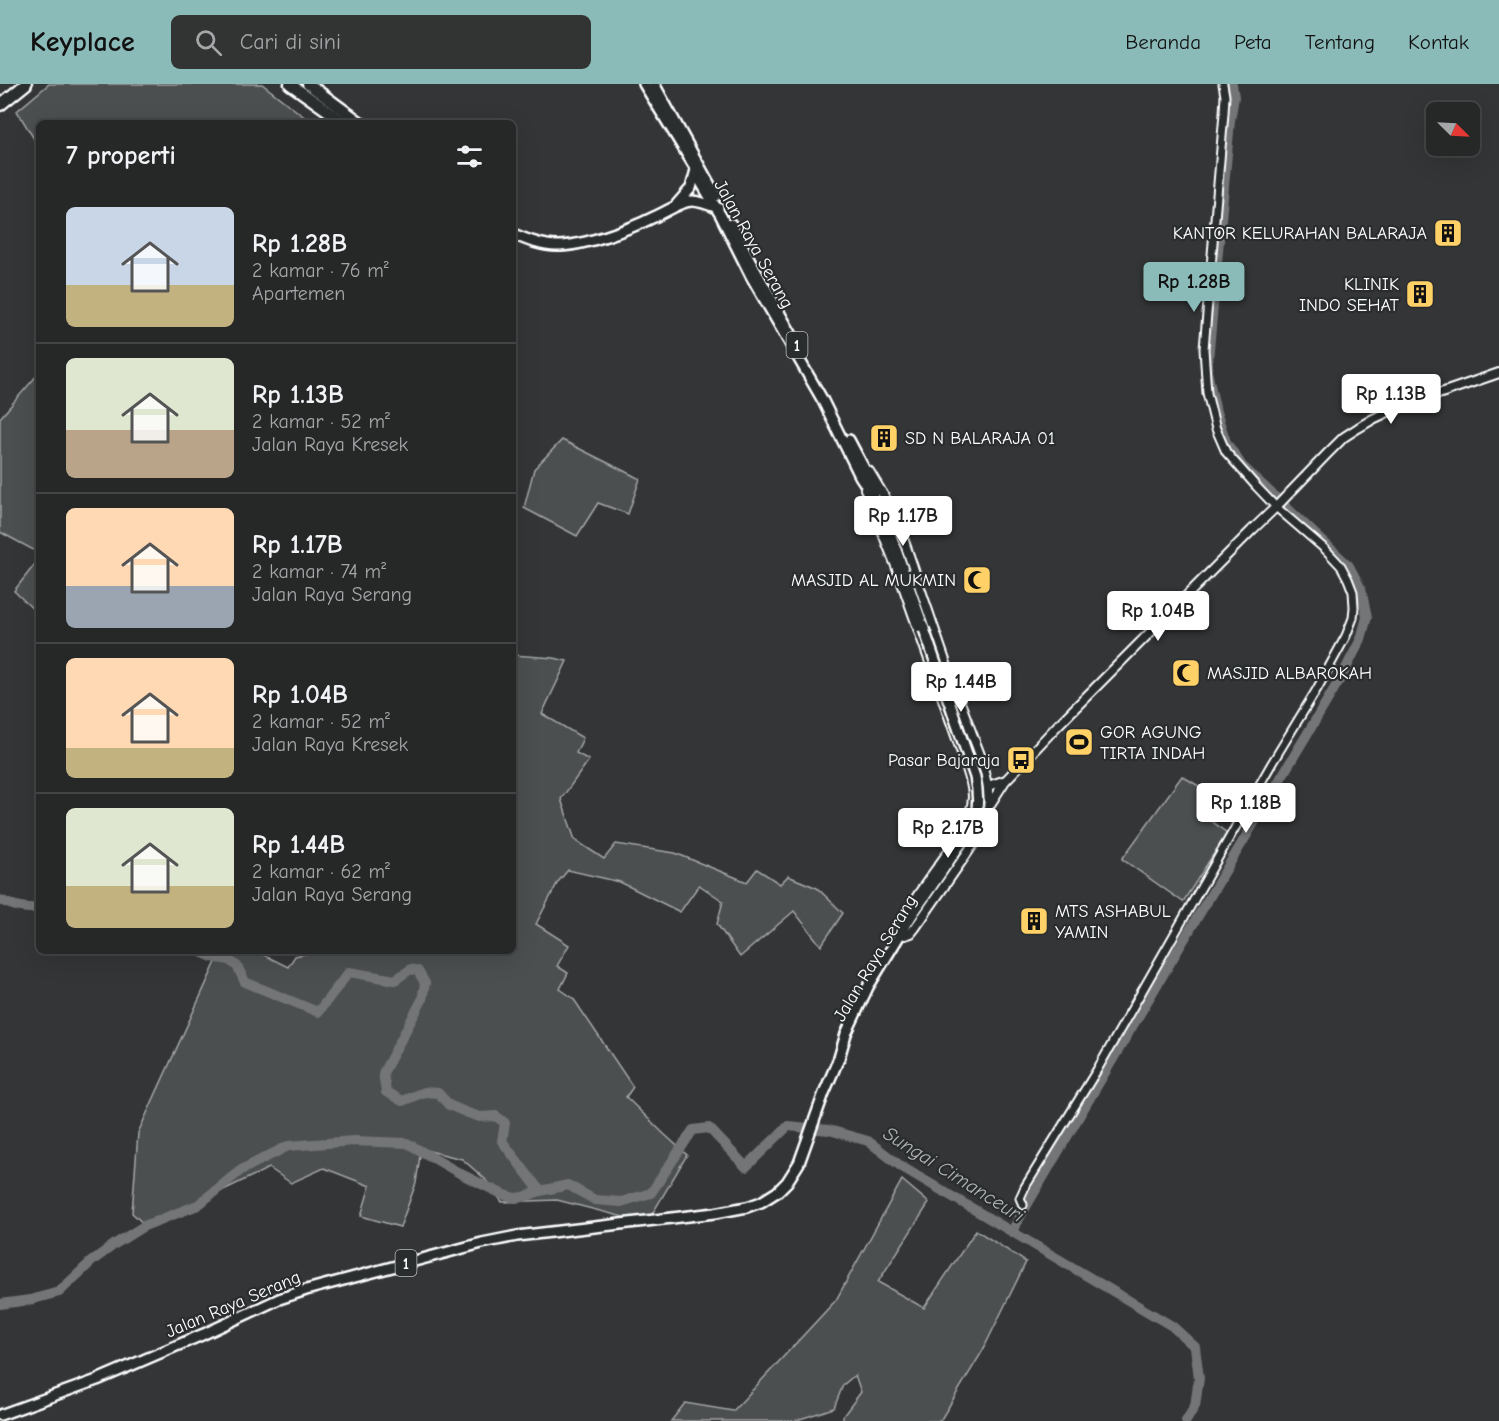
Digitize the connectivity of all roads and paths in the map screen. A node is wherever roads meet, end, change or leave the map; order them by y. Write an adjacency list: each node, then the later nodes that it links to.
1 (18, 84): 8 (highway)
2 (26, 84): 10 (highway)
3 (288, 84): 7 (highway)
4 (644, 84): 9 (highway, Jalan Raya Serang / 1)
5 (654, 84): 9 (highway, Jalan Raya Serang / 1)
6 (1223, 84): 20 (street)
7 (305, 88): 11 (highway); 12 (highway)
8 (0, 99)
9 (660, 103): 13 (highway, Jalan Raya Serang / 1); 14 (highway, Jalan Raya Serang / 1)
10 (0, 105)
11 (342, 120)
12 (356, 120)
13 (696, 170): 14 (highway, Jalan Raya Serang / 1); 15 (highway)
14 (704, 180): 15 (highway); 16 (highway, Jalan Raya Serang / 1)
15 (682, 204): 16 (highway); 17 (highway)
16 (721, 212): 19 (highway, Jalan Raya Serang / 1)
17 (516, 235)
18 (1499, 373): 20 (main road)
19 (853, 454): 21 (main road); 22 (main road); 29 (highway, Jalan Raya Serang / 1)
20 (1277, 507): 25 (main road); 30 (street)
21 (939, 642): 22 (main road); 23 (main road)
22 (926, 650): 24 (main road)
23 (980, 755): 24 (main road); 27 (main road)
24 (963, 756): 26 (main road)
25 (1006, 780): 27 (main road); 28 (main road)
26 (972, 785): 27 (main road); 29 (main road)
27 (988, 786): 28 (main road)
28 (988, 806): 29 (main road)
29 (903, 934): 31 (highway, Jalan Raya Serang / 1)
30 (1023, 1205)
31 (0, 1415)

